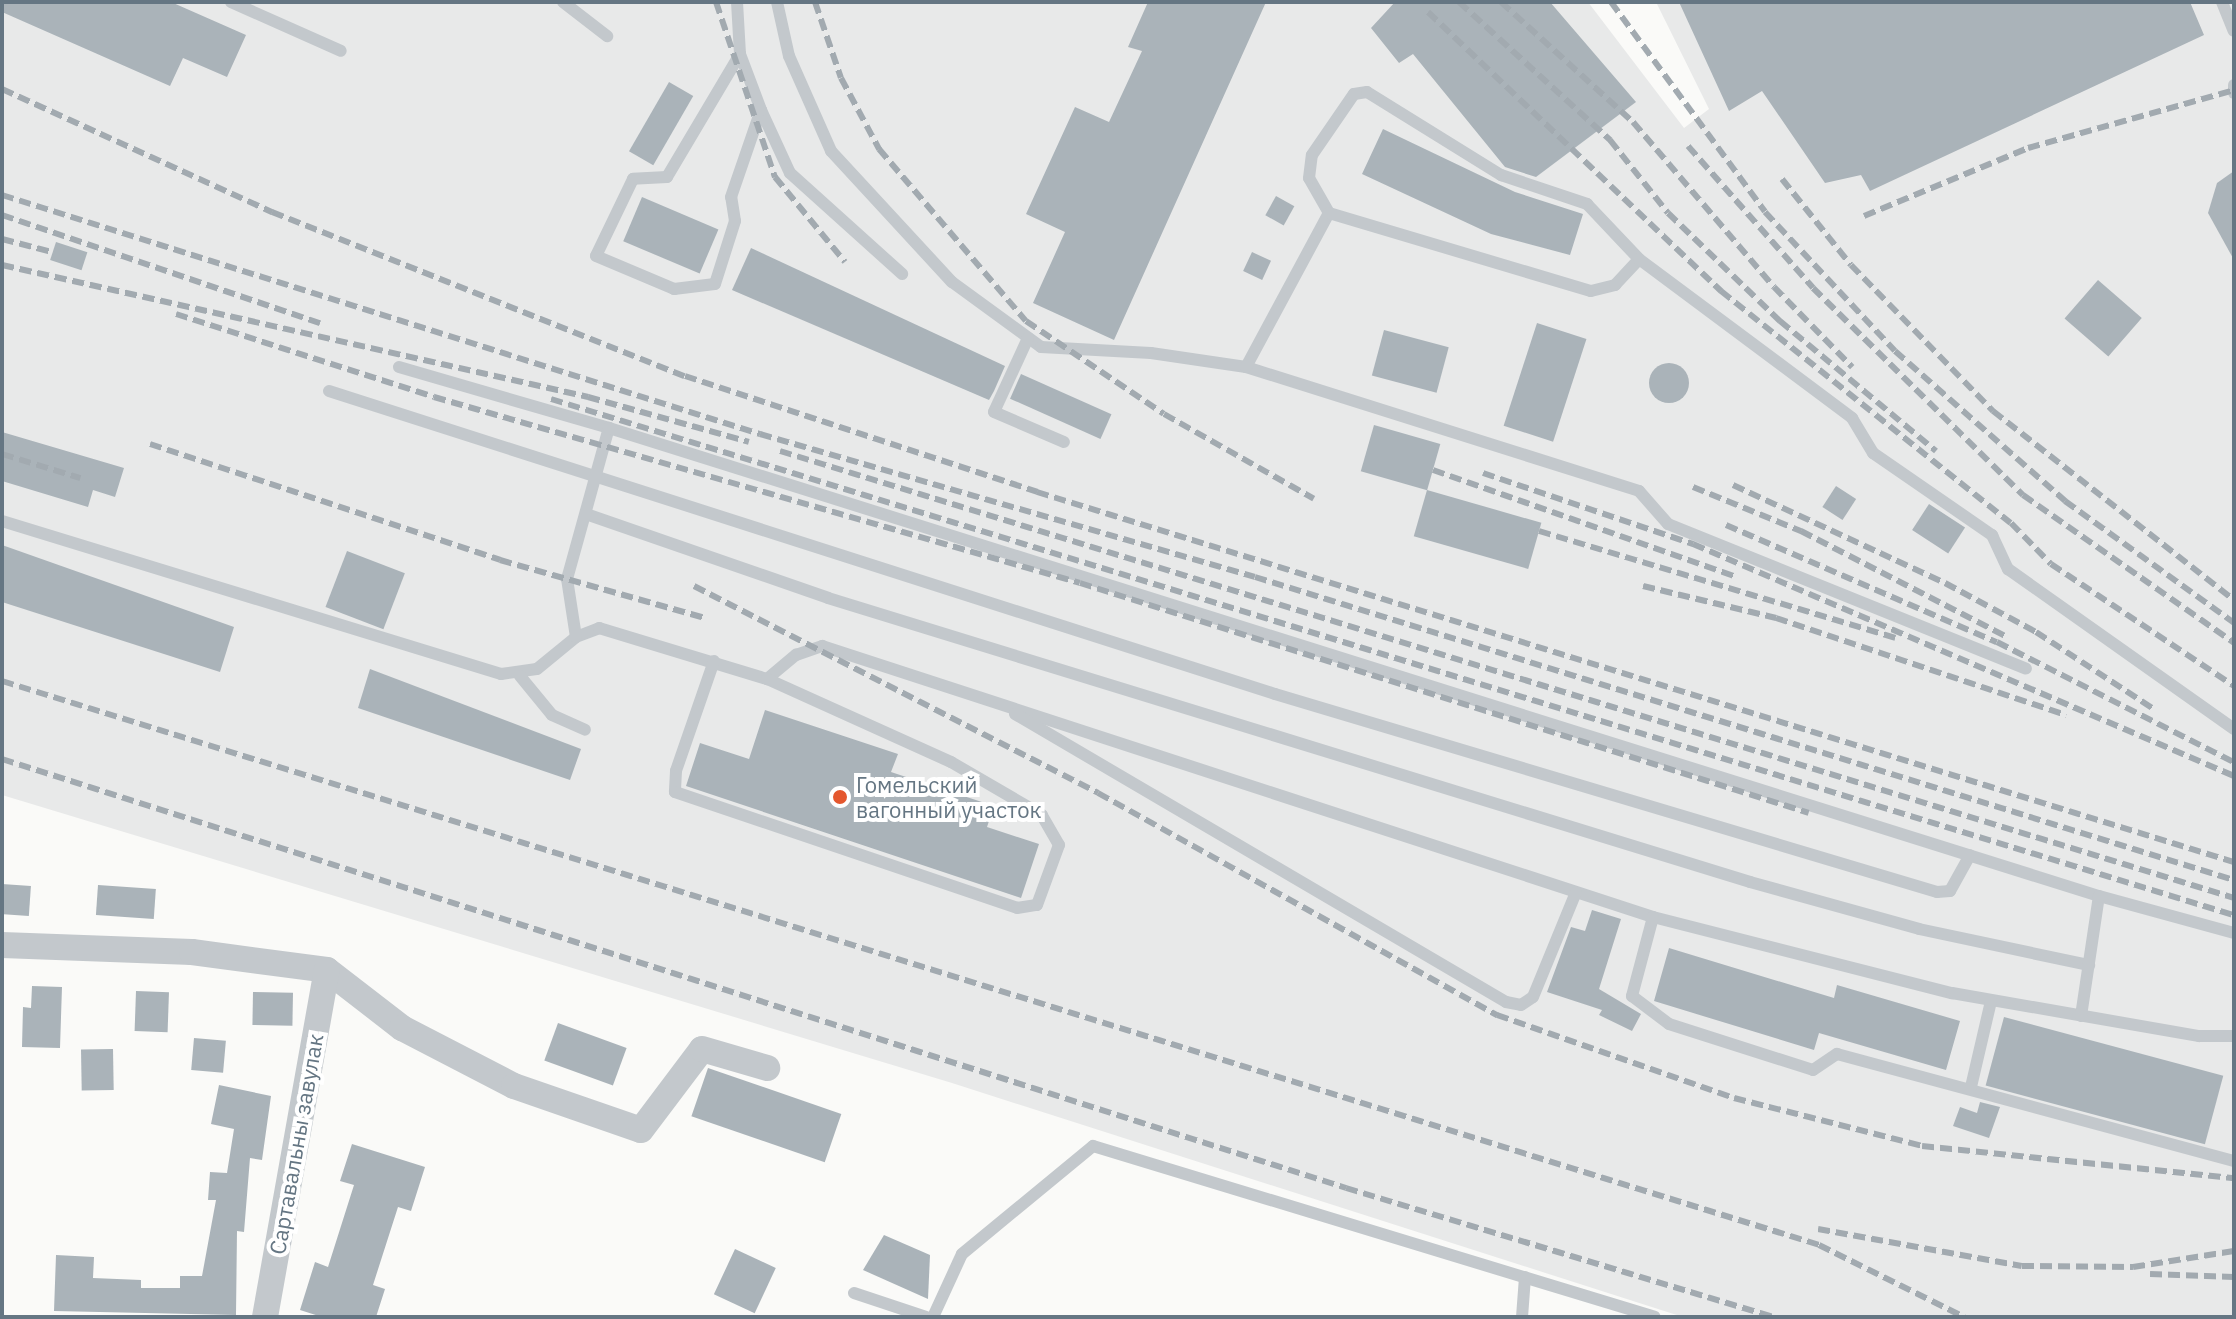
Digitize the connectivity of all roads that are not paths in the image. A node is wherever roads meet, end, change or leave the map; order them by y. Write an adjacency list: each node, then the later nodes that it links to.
1 (231, 2): 8 (lane)
2 (563, 2): 7 (lane)
3 (737, 2): 9 (lane)
4 (777, 2): 16 (lane)
5 (2222, 2): 6 (lane)
6 (2234, 31)
7 (607, 36)
8 (341, 51)
9 (740, 54): 12 (lane); 12 (lane)
10 (2234, 85): 11 (lane)
11 (2234, 93)
12 (761, 110): 15 (lane)
13 (1329, 213): 14 (lane); 14 (lane); 18 (lane)
14 (1639, 259): 31 (lane)
15 (902, 274)
16 (1028, 338): 18 (lane); 21 (lane)
17 (399, 367): 20 (lane)
18 (1246, 367): 27 (lane)
19 (329, 391): 22 (lane)
20 (609, 428): 22 (lane); 33 (lane)
21 (1064, 442)
22 (596, 475): 23 (lane); 33 (lane)
23 (586, 514): 25 (lane); 39 (lane)
24 (2, 521): 28 (lane)
25 (576, 637): 26 (lane); 28 (lane)
26 (714, 661): 29 (lane); 29 (lane)
27 (2026, 669)
28 (520, 676): 32 (lane)
29 (767, 679): 30 (lane)
30 (995, 702): 34 (lane); 34 (lane)
31 (2234, 729)
32 (585, 730)
33 (1970, 855): 35 (lane)
34 (1576, 892): 36 (lane)
35 (2099, 896): 37 (lane); 39 (lane)
36 (1653, 917): 41 (lane); 45 (lane)
37 (2234, 933)
38 (2, 945): 40 (street)
39 (2089, 965): 42 (lane)
40 (327, 970): 44 (street); 49 (street, Сартавальны завулак)
41 (1991, 1001): 42 (lane); 45 (lane)
42 (2081, 1016): 43 (lane)
43 (2234, 1036)
44 (767, 1068)
45 (1971, 1087): 46 (lane)
46 (2234, 1161)
47 (1525, 1277): 51 (lane); 52 (lane); 53 (lane)
48 (854, 1293): 50 (lane)
49 (265, 1317)
50 (926, 1317)
51 (933, 1317)
52 (1522, 1317)
53 (1655, 1317)

